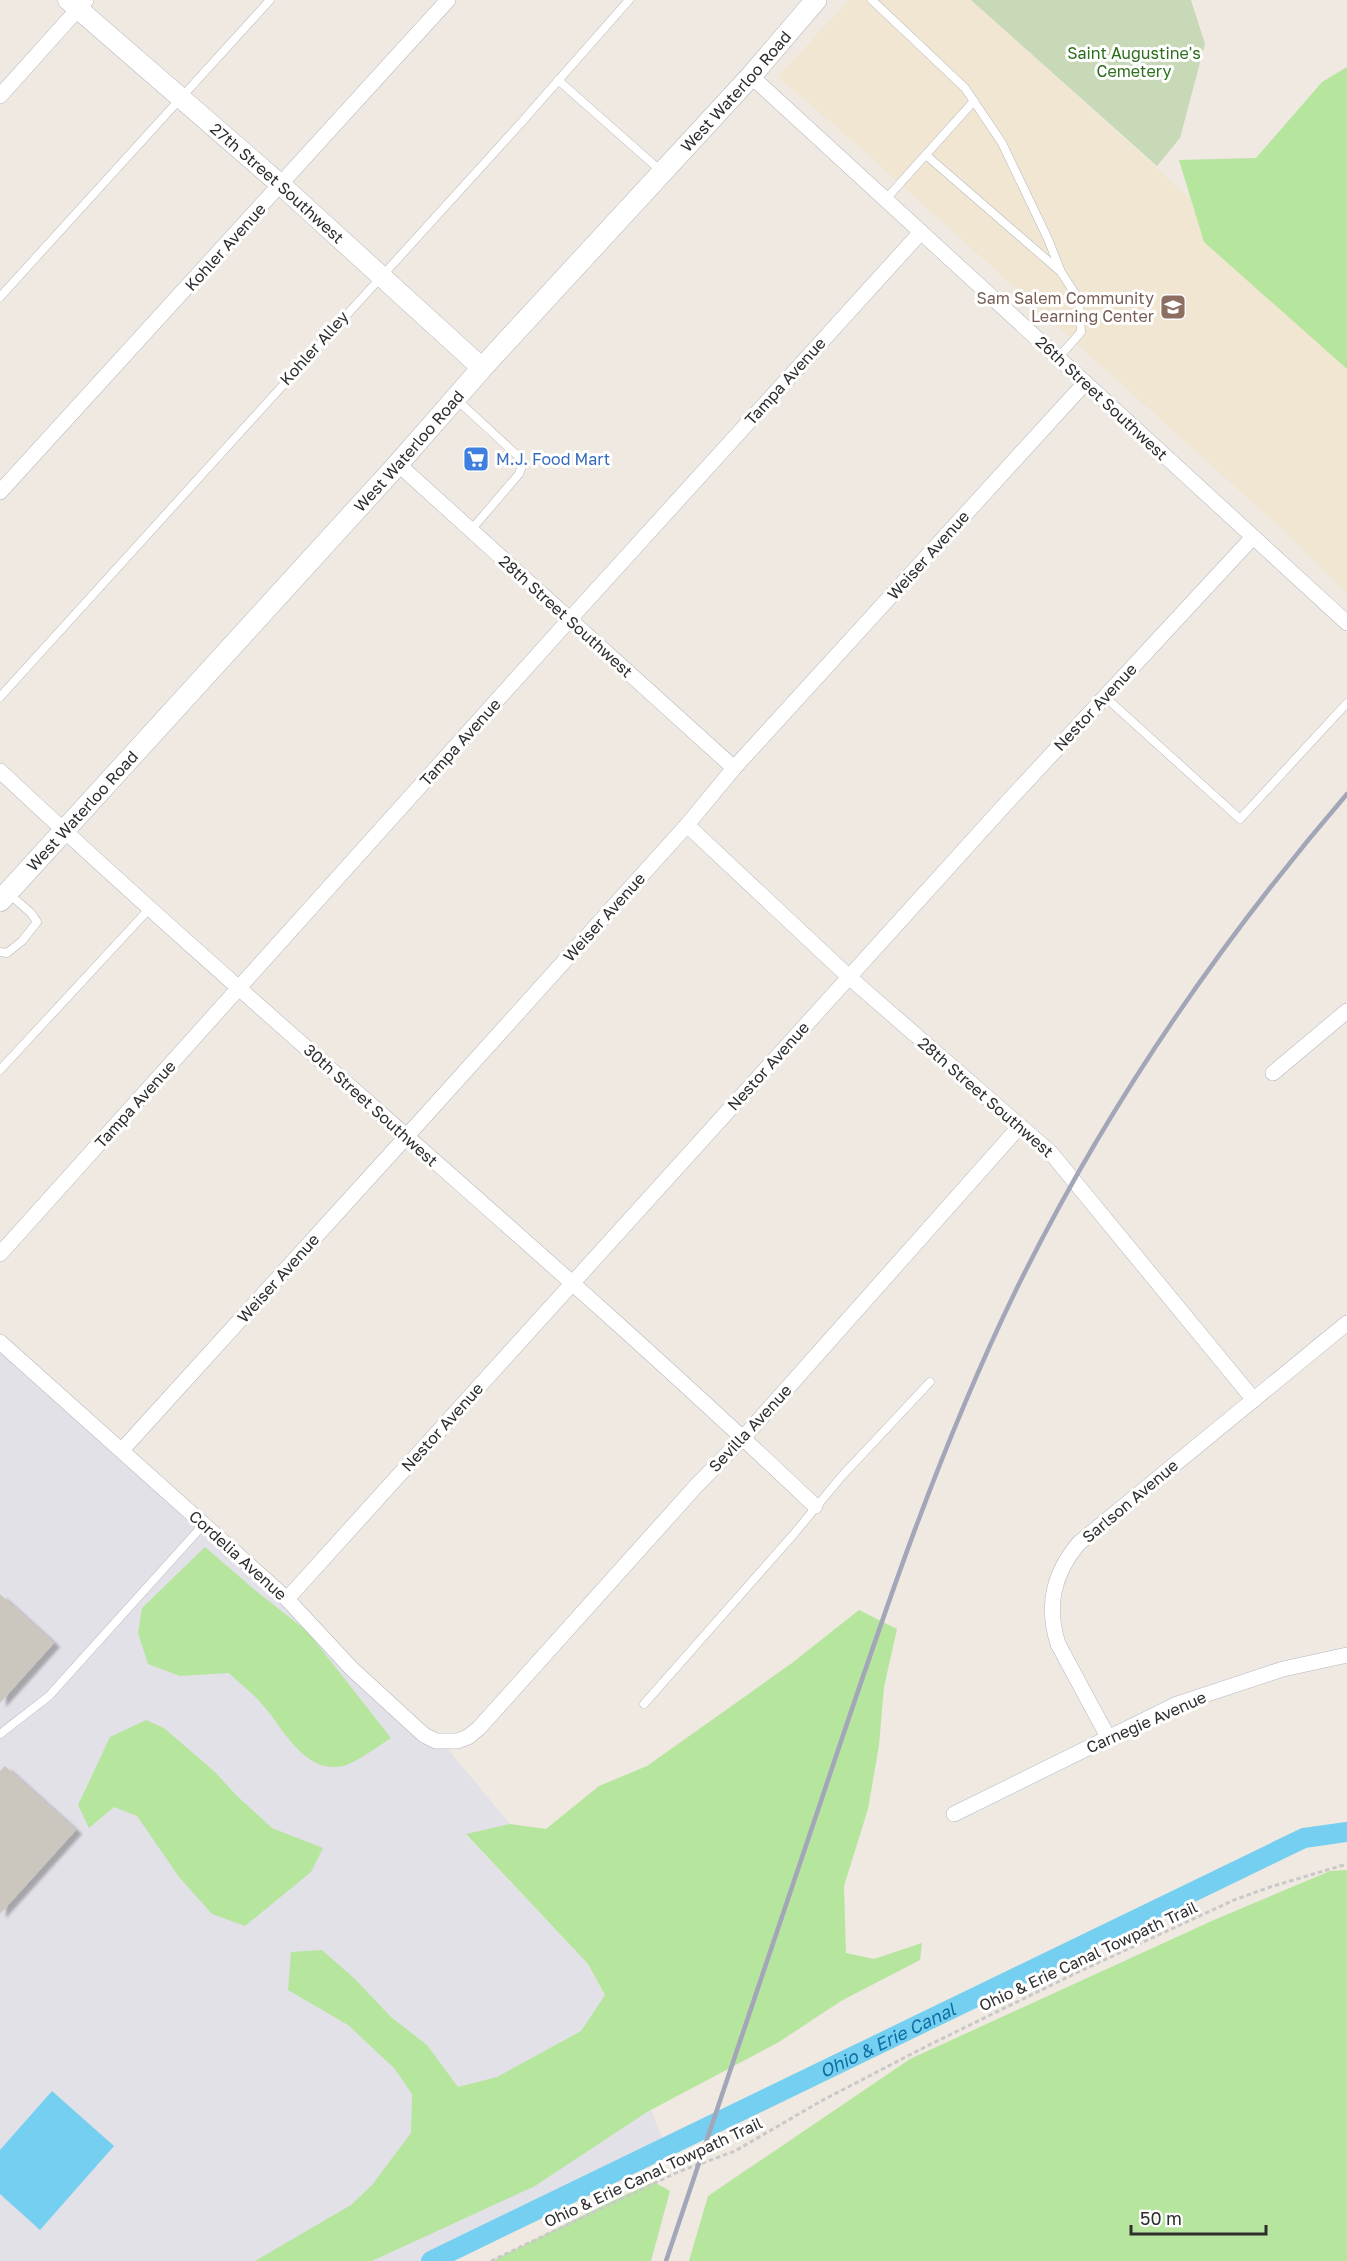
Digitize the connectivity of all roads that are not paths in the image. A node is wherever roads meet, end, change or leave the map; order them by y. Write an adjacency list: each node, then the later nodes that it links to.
1 (270, 0): 10 (lane)
2 (448, 0): 14 (street, Kohler Avenue)
3 (629, 0): 8 (lane, Kohler Alley)
4 (816, 0): 7 (main road, West Waterloo Road)
5 (873, 0): 11 (lane)
6 (78, 3): 9 (street); 10 (street, 27th Street Southwest)
7 (751, 76): 13 (main road, West Waterloo Road); 15 (street, 26th Street Southwest)
8 (558, 80): 13 (lane); 18 (lane, Kohler Alley)
9 (0, 96)
10 (181, 98): 14 (street, 27th Street Southwest); 19 (lane)
11 (974, 101): 12 (lane); 17 (lane)
12 (926, 155): 15 (lane); 17 (lane)
13 (662, 172): 21 (main road, West Waterloo Road)
14 (281, 185): 18 (street, 27th Street Southwest); 25 (street, Kohler Avenue)
15 (886, 199): 16 (street, 26th Street Southwest)
16 (921, 232): 20 (street, 26th Street Southwest); 28 (street, Tampa Avenue)
17 (1061, 272): 20 (lane)
18 (380, 276): 21 (street, 27th Street Southwest); 31 (lane, Kohler Alley)
19 (0, 297)
20 (1059, 357): 22 (street, 26th Street Southwest)
21 (482, 368): 23 (main road, West Waterloo Road)
22 (1085, 383): 27 (street, 26th Street Southwest); 33 (street, Weiser Avenue)
23 (455, 398): 24 (main road, West Waterloo Road); 26 (lane)
24 (398, 464): 26 (street, 28th Street Southwest); 36 (main road, West Waterloo Road)
25 (0, 492)
26 (471, 530): 28 (street, 28th Street Southwest)
27 (1252, 537): 29 (street, 26th Street Southwest); 30 (street, Nestor Avenue)
28 (570, 619): 33 (street, 28th Street Southwest); 41 (street, Tampa Avenue)
29 (1347, 623)
30 (1104, 696): 32 (lane); 40 (street, Nestor Avenue)
31 (0, 697)
32 (1347, 703)
33 (734, 768): 35 (street, Weiser Avenue)
34 (0, 771): 36 (street, 30th Street Southwest)
35 (687, 825): 40 (street, 28th Street Southwest); 46 (street, Weiser Avenue)
36 (63, 830): 37 (main road, West Waterloo Road); 38 (street, 30th Street Southwest)
37 (4, 897): 39 (lane)
38 (150, 908): 41 (street, 30th Street Southwest); 43 (lane)
39 (0, 952)
40 (849, 977): 45 (street, 28th Street Southwest); 48 (street, Nestor Avenue)
41 (240, 988): 46 (street, 30th Street Southwest); 47 (street, Tampa Avenue)
42 (1347, 1011): 44 (street)
43 (0, 1070)
44 (1273, 1073)
45 (1020, 1126): 52 (street, 28th Street Southwest); 53 (street, Sevilla Avenue)
46 (406, 1137): 48 (street, 30th Street Southwest); 54 (street, Weiser Avenue)
47 (0, 1254)
48 (573, 1283): 53 (street, 30th Street Southwest); 57 (street, Nestor Avenue)
49 (1347, 1323): 52 (street, Sarlson Avenue)
50 (0, 1342): 54 (street, Cordelia Avenue)
51 (930, 1382): 55 (lane)
52 (1254, 1400): 62 (street, Sarlson Avenue)
53 (743, 1438): 55 (street, 30th Street Southwest); 60 (street, Sevilla Avenue)
54 (122, 1450): 56 (street, Cordelia Avenue)
55 (815, 1506): 59 (lane)
56 (204, 1524): 57 (street, Cordelia Avenue); 61 (lane)
57 (287, 1599): 60 (street, Cordelia Avenue)
58 (1347, 1655): 62 (street, Carnegie Avenue)
59 (644, 1704)
60 (479, 1728)
61 (0, 1734)
62 (1108, 1737): 63 (street, Carnegie Avenue)
63 (954, 1814)

